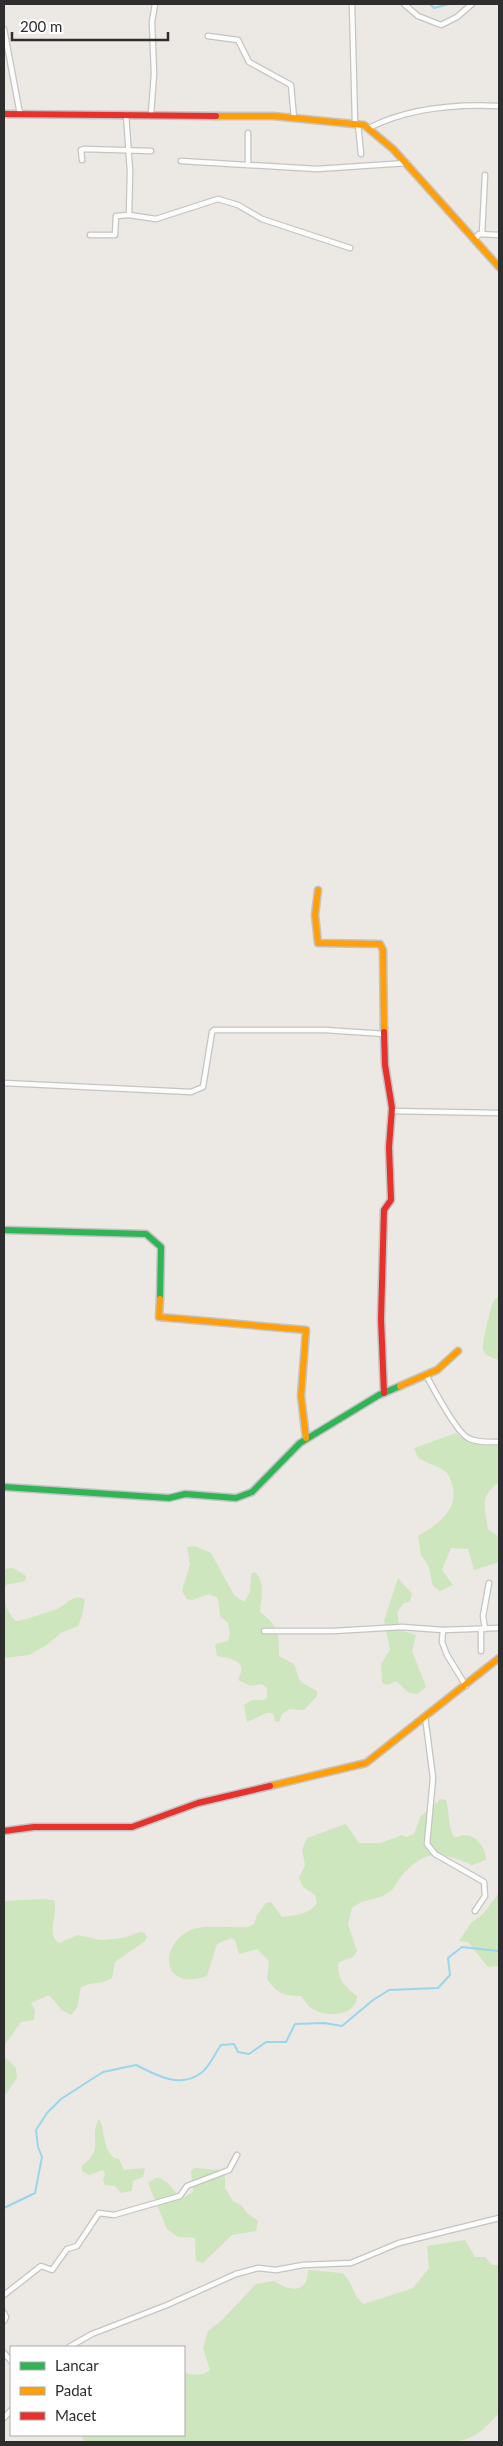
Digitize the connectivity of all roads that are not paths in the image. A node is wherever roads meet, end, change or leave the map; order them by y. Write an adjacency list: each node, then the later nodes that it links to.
1 (154, 4): 11 (street)
2 (352, 4): 13 (street)
3 (404, 4): 4 (street)
4 (472, 4)
5 (4, 29): 9 (street)
6 (208, 36): 12 (street)
7 (499, 106): 14 (street)
8 (4, 114): 9 (street)
9 (20, 114): 10 (street)
10 (126, 114): 11 (street); 16 (street)
11 (151, 114): 12 (street)
12 (294, 118): 13 (street)
13 (357, 124): 14 (street); 18 (street)
14 (369, 128): 21 (street)
15 (248, 133): 22 (street)
16 (127, 151): 17 (street); 19 (street); 24 (street)
17 (151, 151)
18 (361, 154)
19 (82, 160)
20 (182, 161): 22 (street)
21 (406, 163): 22 (street); 28 (street)
22 (248, 164)
23 (485, 175): 25 (street)
24 (129, 215): 26 (street); 29 (street)
25 (482, 234): 27 (street); 28 (street)
26 (90, 235)
27 (499, 235)
28 (475, 239): 30 (street)
29 (350, 248)
30 (499, 267)
31 (318, 890): 32 (street)
32 (385, 1034): 33 (street); 34 (street)
33 (4, 1082)
34 (392, 1111): 35 (street); 39 (street)
35 (499, 1113)
36 (4, 1230): 40 (street)
37 (458, 1351): 38 (street)
38 (426, 1375): 39 (street); 41 (street)
39 (384, 1392): 40 (street)
40 (306, 1438): 42 (street)
41 (499, 1442)
42 (4, 1487)
43 (488, 1583): 45 (street)
44 (499, 1628): 45 (street)
45 (483, 1629): 46 (street); 48 (street)
46 (443, 1630): 47 (street); 50 (street)
47 (264, 1631)
48 (481, 1650)
49 (499, 1658): 50 (street)
50 (466, 1686): 51 (street)
51 (425, 1716): 52 (street); 53 (street)
52 (4, 1831)
53 (475, 1911)
54 (238, 2155): 56 (street)
55 (499, 2218): 59 (street)
56 (4, 2295)
57 (4, 2313): 58 (street)
58 (4, 2321)
59 (71, 2346)

